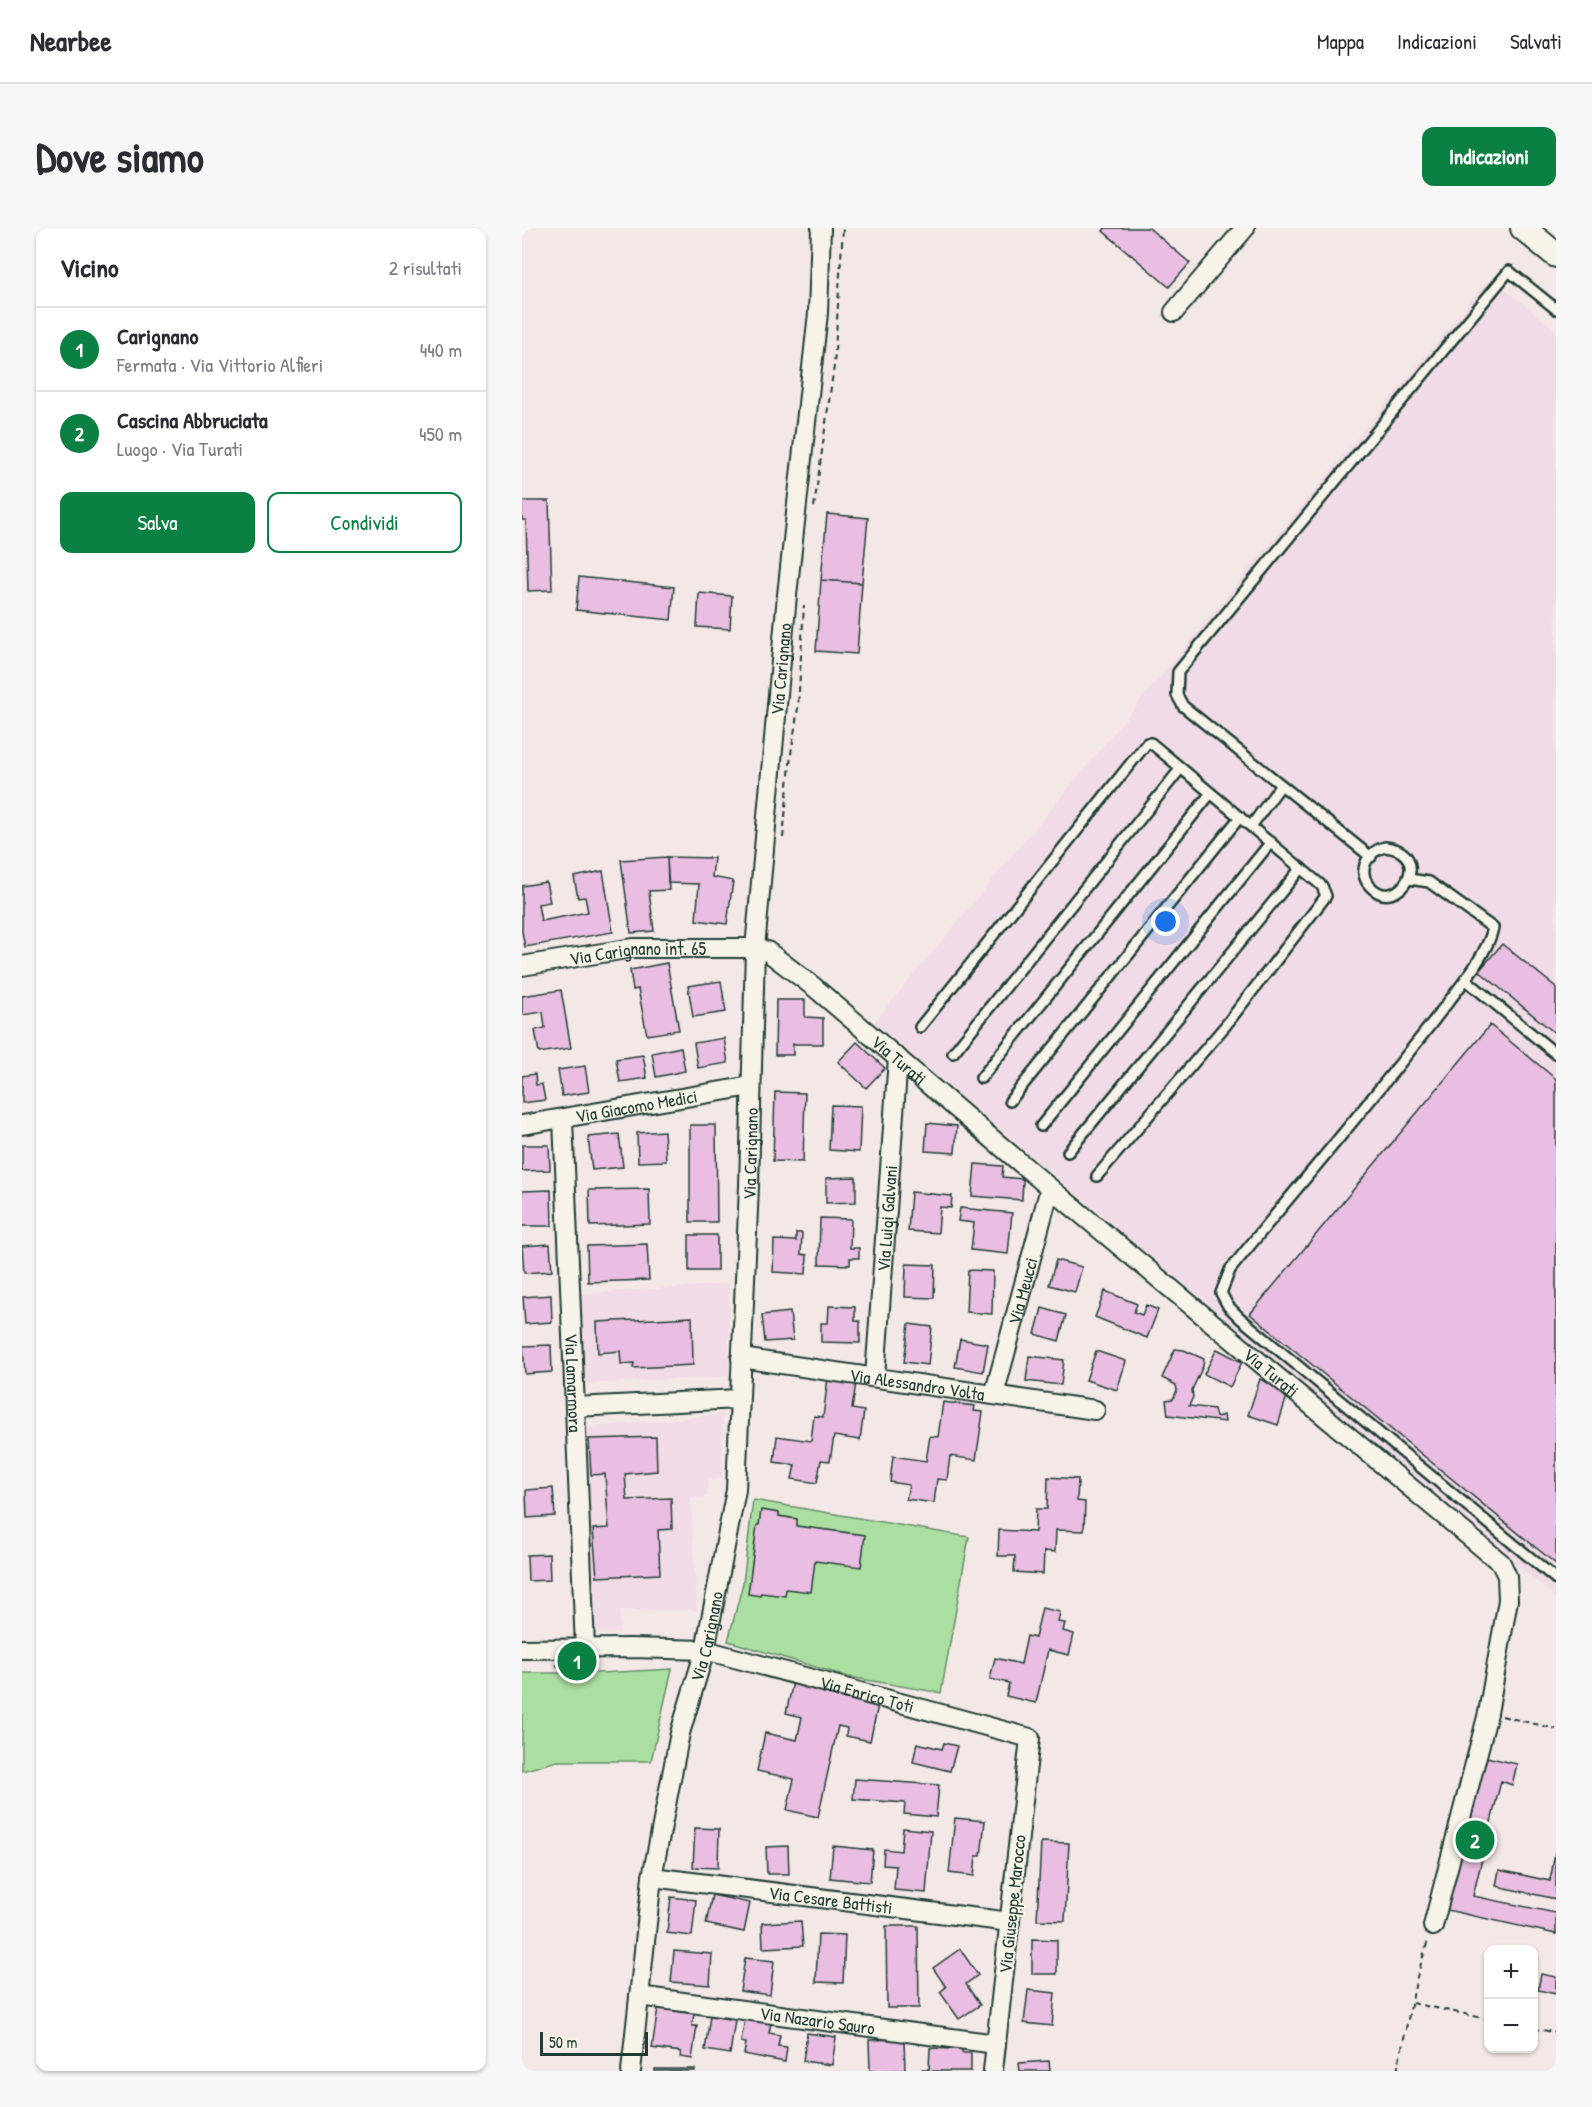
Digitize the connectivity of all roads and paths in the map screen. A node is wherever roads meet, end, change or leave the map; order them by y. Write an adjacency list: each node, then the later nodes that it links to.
1 (821, 228): 20 (street, Via Carignano)
2 (843, 228): 8 (path)
3 (1245, 228): 7 (street)
4 (1522, 228): 5 (main road)
5 (1556, 255)
6 (1556, 309): 11 (lane)
7 (1174, 312)
8 (814, 513)
9 (804, 598): 15 (path)
10 (1181, 768): 12 (lane); 23 (lane); 24 (lane)
11 (1281, 785): 14 (lane); 17 (lane)
12 (1211, 793): 13 (lane); 27 (lane)
13 (1240, 817): 14 (lane); 29 (lane)
14 (1251, 825): 16 (lane)
15 (783, 838)
16 (1271, 843): 18 (lane); 32 (lane)
17 (1371, 857): 19 (lane); 19 (lane)
18 (1301, 868): 33 (lane); 34 (lane)
19 (1409, 879): 22 (lane)
20 (755, 948): 21 (street, Via Carignano int. 65); 26 (street, Via Turati); 28 (street, Via Carignano)
21 (522, 966)
22 (1465, 979): 25 (lane); 42 (lane)
23 (920, 1027)
24 (952, 1053)
25 (1556, 1054)
26 (898, 1058): 35 (street, Via Turati); 37 (street, Via Luigi Galvani)
27 (981, 1078)
28 (751, 1086): 30 (street, Via Giacomo Medici); 36 (street, Via Carignano)
29 (1010, 1101)
30 (563, 1119): 31 (street, Via Giacomo Medici); 40 (street, Via Lamarmora)
31 (522, 1125)
32 (1041, 1126)
33 (1068, 1152)
34 (1097, 1176)
35 (1050, 1188): 38 (street, Via Meucci); 46 (street, Via Turati)
36 (741, 1358): 37 (street, Via Alessandro Volta); 39 (street, Via Carignano)
37 (875, 1377): 38 (street, Via Alessandro Volta)
38 (994, 1395): 41 (street, Via Alessandro Volta)
39 (739, 1399): 40 (street); 45 (street, Via Carignano)
40 (575, 1407): 43 (street, Via Lamarmora)
41 (1095, 1410)
42 (1556, 1579)
43 (585, 1648): 44 (street, Via Enrico Toti); 45 (street, Via Enrico Toti)
44 (522, 1649)
45 (705, 1650): 48 (street, Via Enrico Toti); 49 (street, Via Carignano)
46 (1488, 1713): 47 (path); 51 (street, Via Turati)
47 (1556, 1729)
48 (1030, 1738): 50 (street, Via Giuseppe Marocco)
49 (652, 1877): 50 (street, Via Cesare Battisti); 52 (street, Via Carignano)
50 (1010, 1922): 57 (street, Via Giuseppe Marocco)
51 (1433, 1926): 53 (path)
52 (639, 1996): 57 (street, Via Nazario Sauro); 58 (street, Via Carignano)
53 (1411, 2002): 54 (path); 60 (path)
54 (1484, 2018)
55 (1538, 2030): 56 (path)
56 (1556, 2032)
57 (996, 2044): 59 (street, Via Giuseppe Marocco)
58 (631, 2071)
59 (993, 2071)
60 (1397, 2071)

